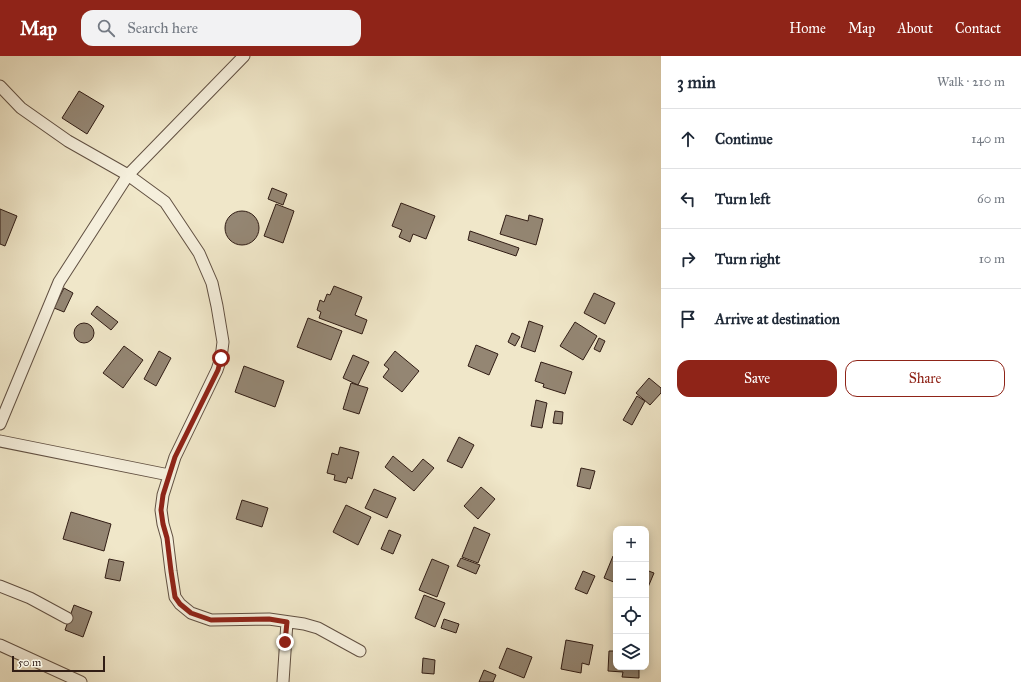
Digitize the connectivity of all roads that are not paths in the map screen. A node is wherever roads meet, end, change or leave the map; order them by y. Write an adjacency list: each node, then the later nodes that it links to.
1 (244, 56): 3 (street)
2 (0, 86): 3 (street)
3 (128, 175): 4 (street); 6 (street)
4 (0, 424)
5 (0, 441): 6 (street)
6 (169, 475): 9 (street)
7 (0, 586): 8 (street)
8 (67, 618)
9 (287, 622): 11 (street); 13 (street)
10 (0, 645): 12 (street)
11 (360, 651)
12 (81, 682)
13 (283, 682)

